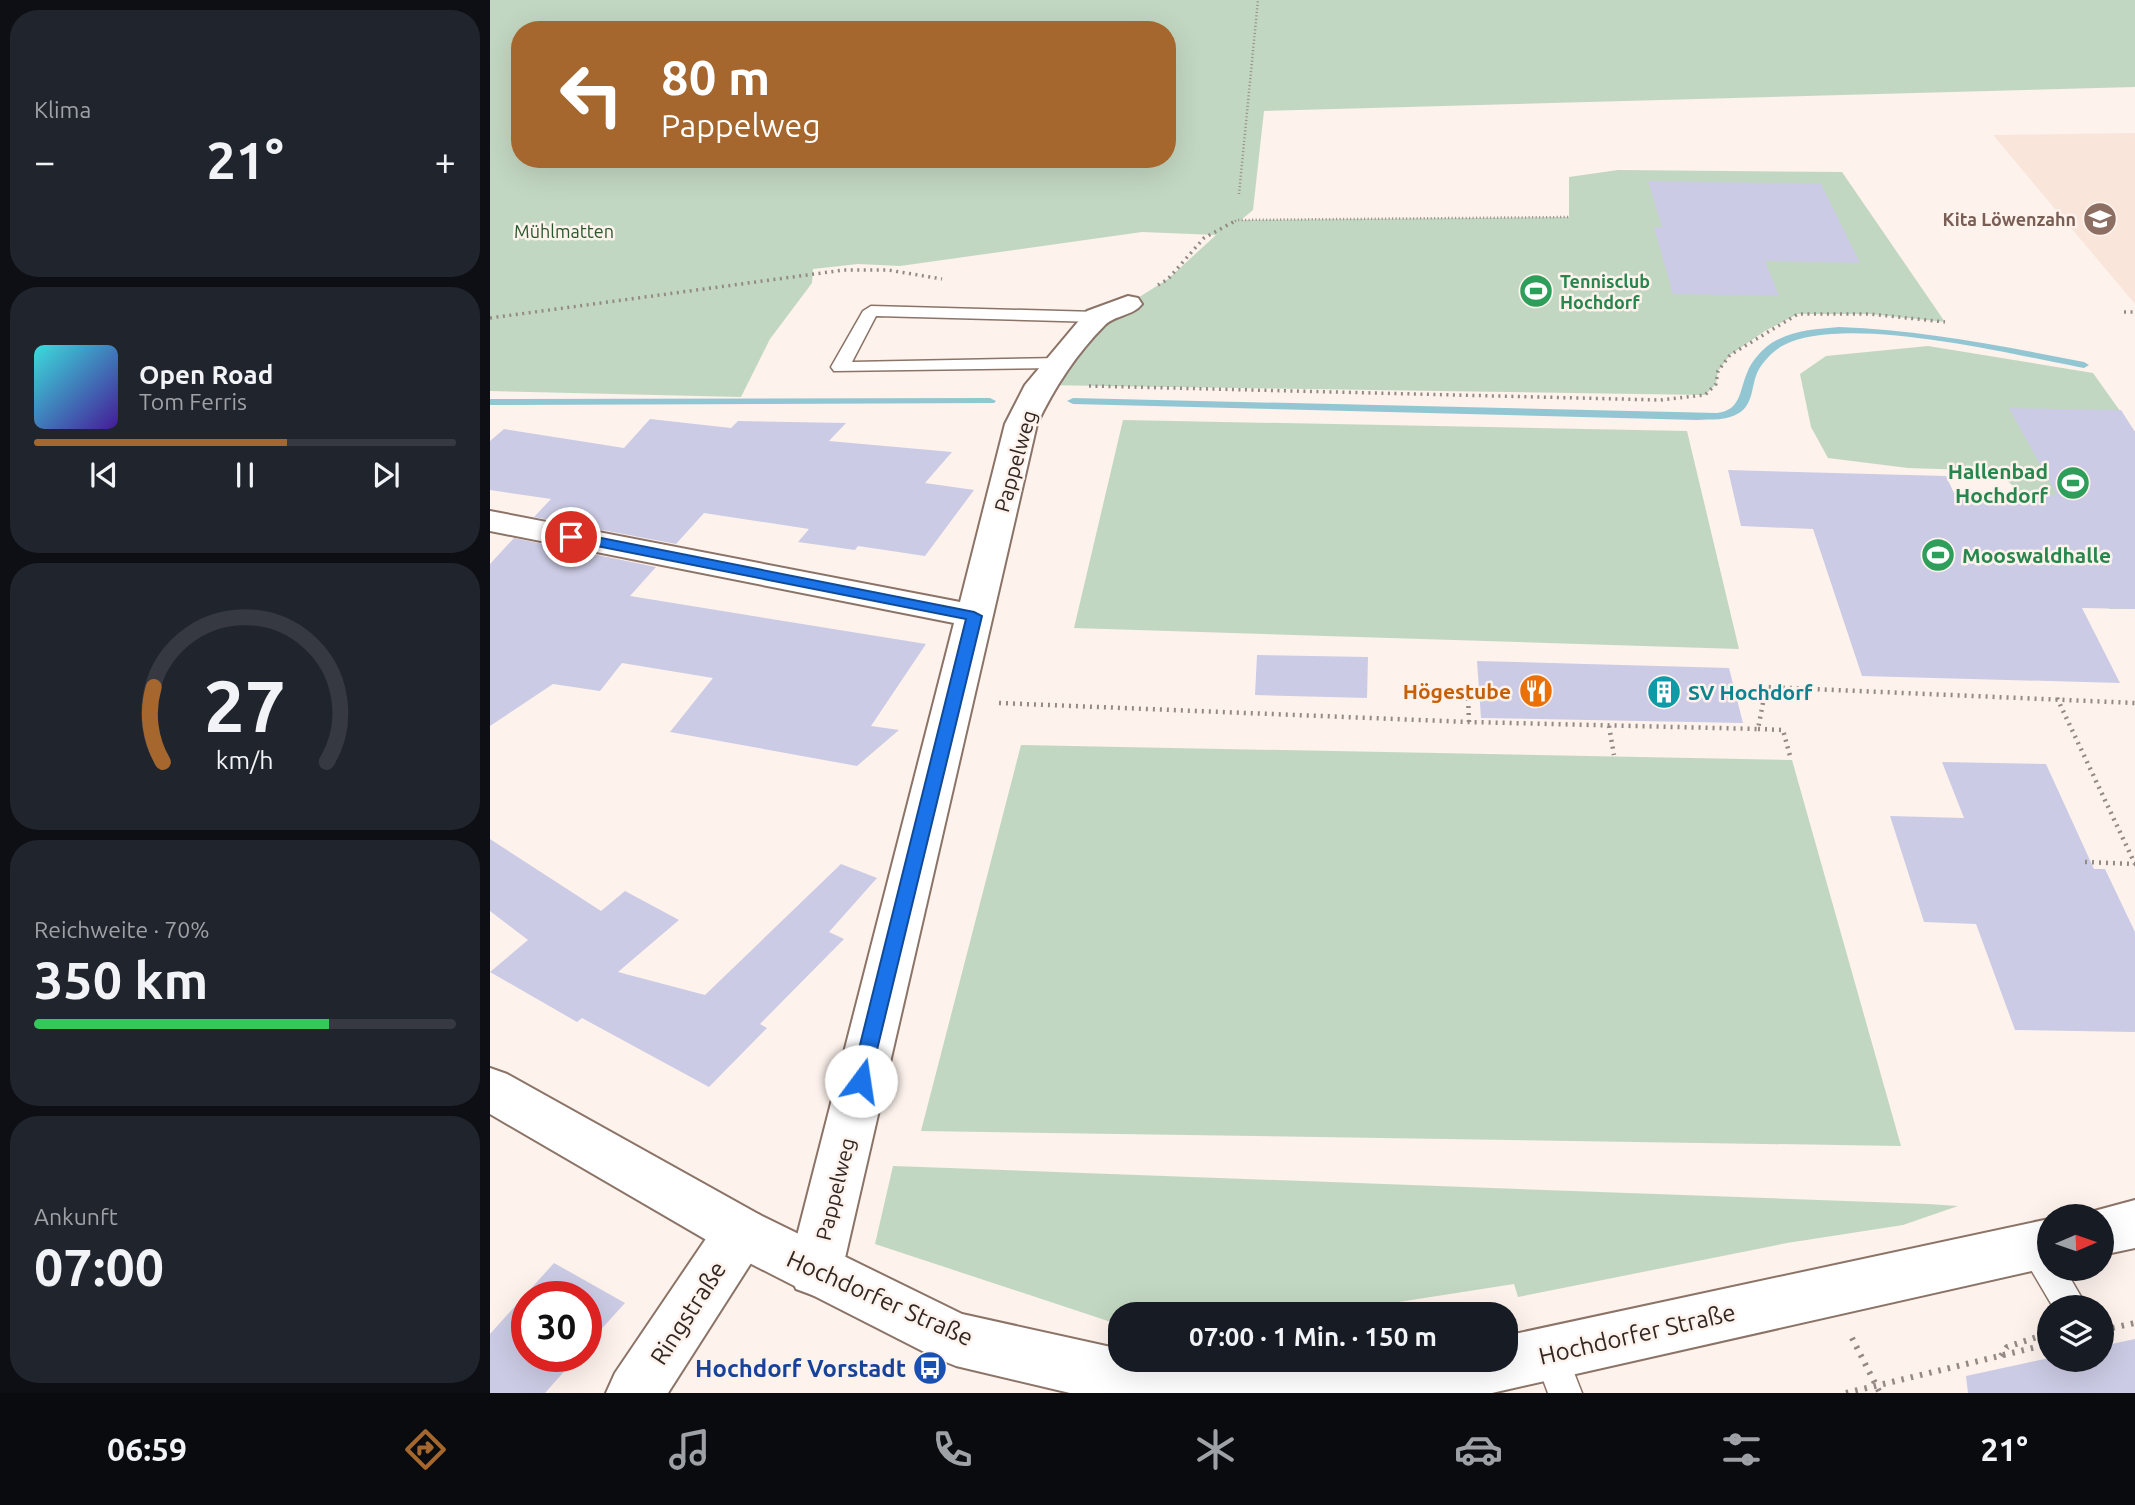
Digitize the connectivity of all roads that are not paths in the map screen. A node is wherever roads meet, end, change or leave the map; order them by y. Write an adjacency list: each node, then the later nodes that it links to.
1 (1128, 303): 2 (street, Pappelweg)
2 (1097, 317): 3 (street, Pappelweg); 3 (lane)
3 (1050, 374): 5 (street, Pappelweg)
4 (490, 521): 5 (street)
5 (974, 616): 11 (street, Pappelweg)
6 (490, 1089): 9 (street, Hochdorfer Straße)
7 (2135, 1224): 8 (street)
8 (2114, 1228)
9 (741, 1232): 11 (street, Hochdorfer Straße); 14 (street, Ringstraße)
10 (2037, 1245): 12 (street, Hochdorfer Straße)
11 (815, 1271): 13 (street, Hochdorfer Straße)
12 (1558, 1373): 13 (street, Hochdorfer Straße)
13 (1175, 1388)
14 (635, 1393)

